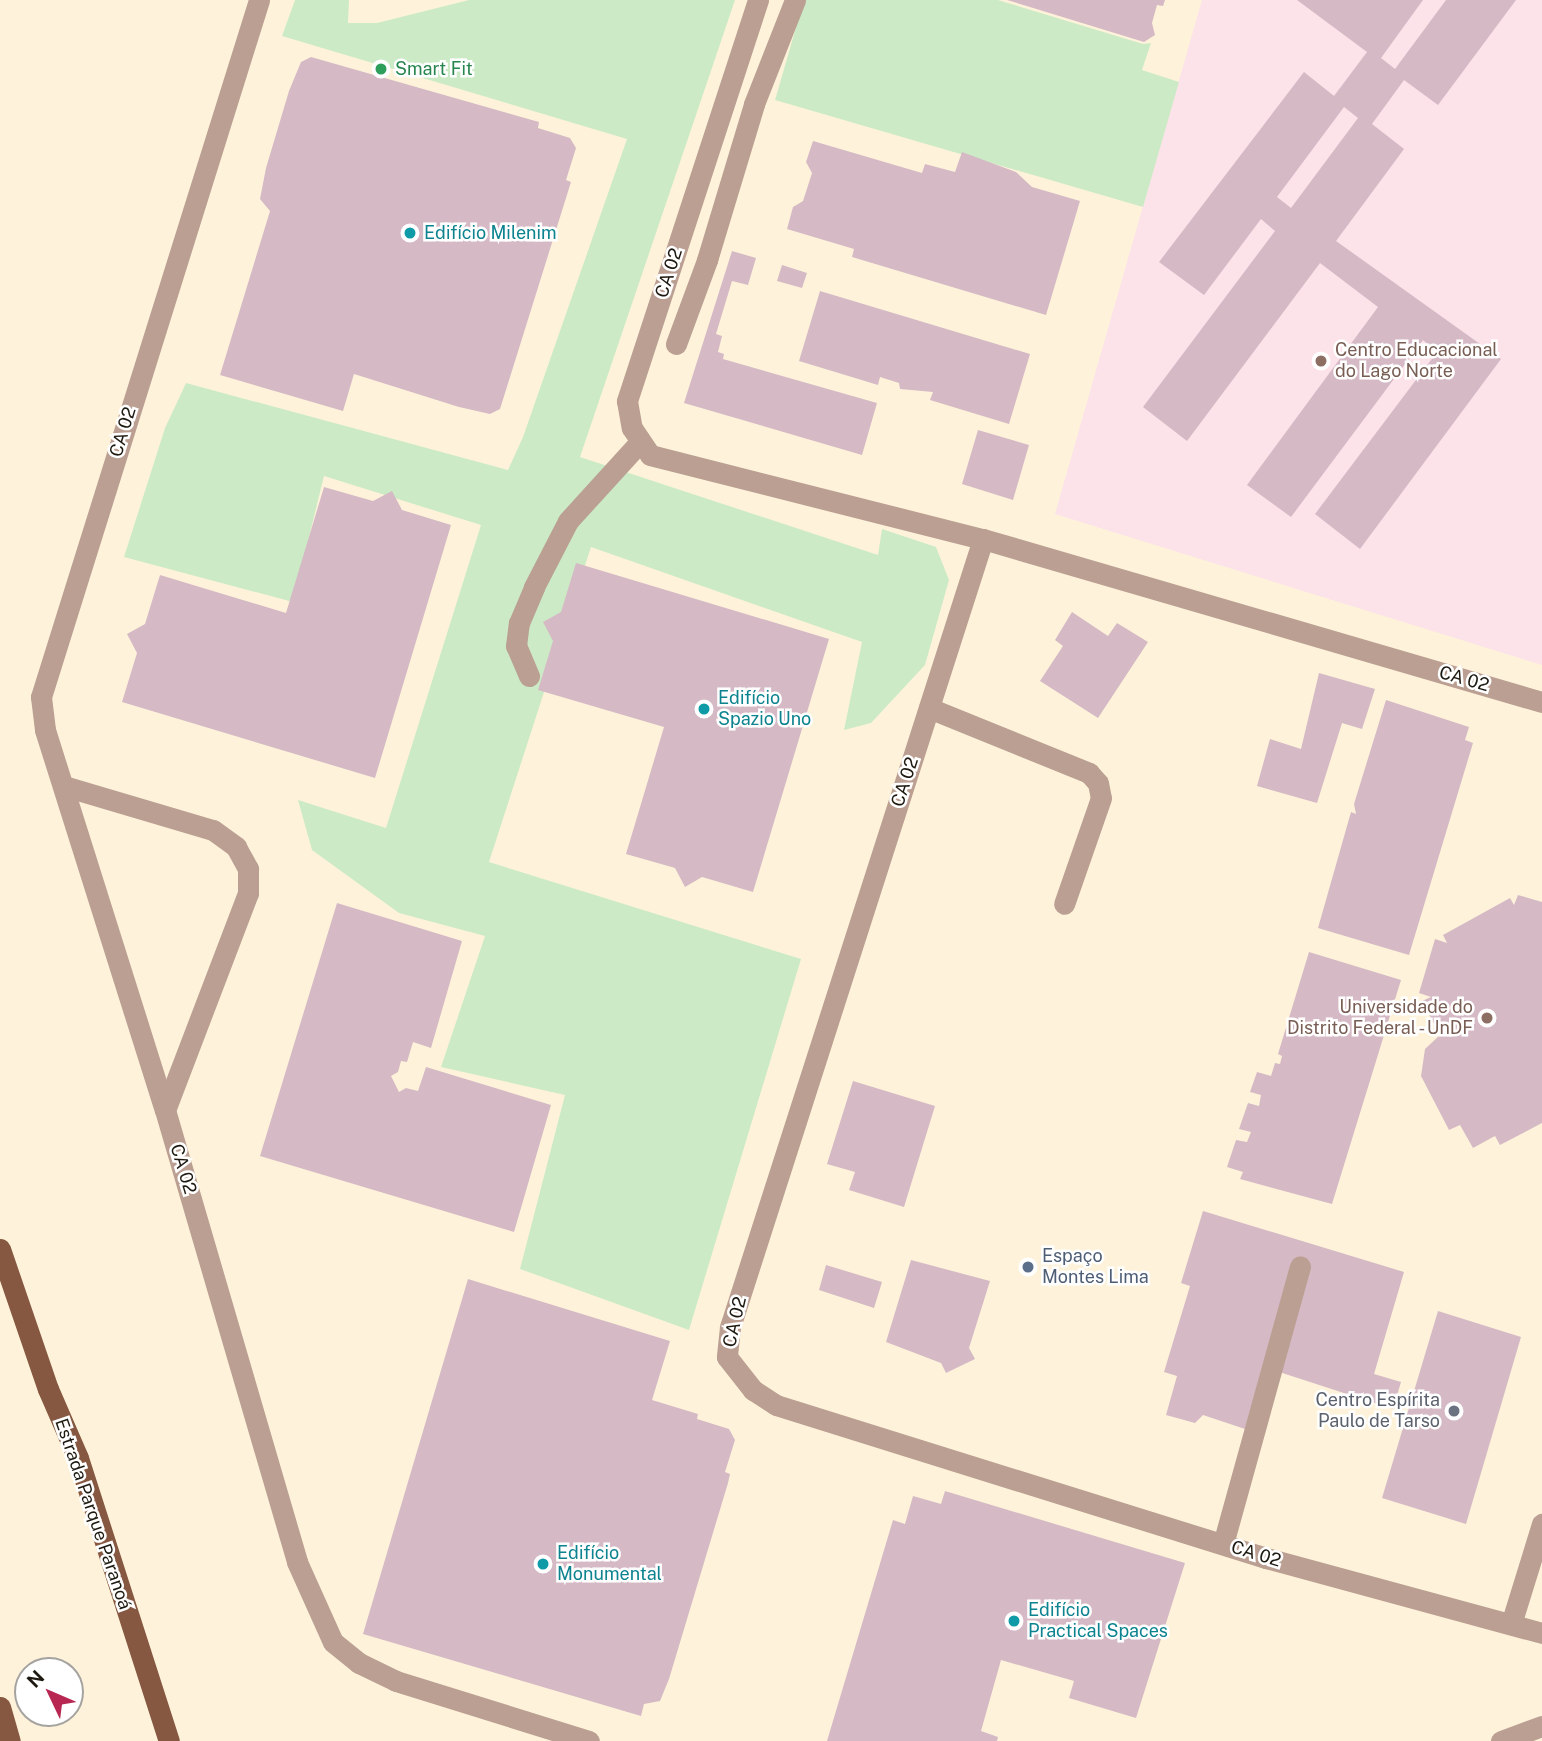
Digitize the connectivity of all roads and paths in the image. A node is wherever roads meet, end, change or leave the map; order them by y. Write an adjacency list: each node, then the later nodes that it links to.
1 (259, 0): 10 (street, CA 02)
2 (758, 0): 5 (street, CA 02)
3 (795, 0): 4 (street)
4 (676, 344)
5 (639, 443): 6 (street, CA 02); 7 (street)
6 (983, 539): 8 (street, CA 02); 9 (street, CA 02)
7 (529, 676)
8 (1542, 702)
9 (929, 708): 11 (street); 16 (street, CA 02)
10 (64, 786): 12 (street, CA 02); 12 (street)
11 (1065, 904)
12 (165, 1110): 23 (street, CA 02)
13 (0, 1249): 22 (main road, Estrada Parque Paranoá)
14 (1300, 1267): 16 (street)
15 (1542, 1524): 17 (street)
16 (1223, 1544): 17 (street, CA 02)
17 (1511, 1625): 18 (street, CA 02)
18 (1542, 1633)
19 (0, 1707): 21 (main road)
20 (1542, 1726): 24 (street)
21 (10, 1741)
22 (169, 1741)
23 (589, 1741)
24 (1501, 1741)

